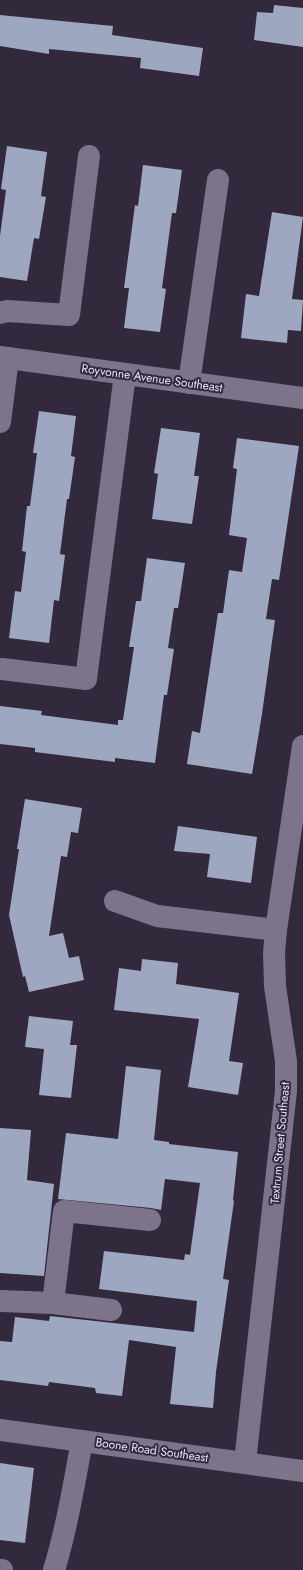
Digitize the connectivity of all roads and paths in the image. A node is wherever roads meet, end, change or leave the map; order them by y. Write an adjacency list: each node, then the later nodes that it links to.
1 (90, 156): 3 (street)
2 (218, 180): 6 (street)
3 (0, 313)
4 (4, 358): 5 (street, Royvonne Avenue Southeast); 8 (street)
5 (126, 374): 6 (street, Royvonne Avenue Southeast); 9 (street)
6 (189, 383): 7 (street, Royvonne Avenue Southeast)
7 (303, 398)
8 (0, 422)
9 (2, 669)
10 (303, 746): 12 (street, Textrum Street Southeast)
11 (115, 900): 12 (street)
12 (276, 930): 19 (street, Textrum Street Southeast)
13 (150, 1220): 15 (street)
14 (0, 1301): 15 (street)
15 (53, 1303): 16 (street)
16 (111, 1310)
17 (0, 1430): 18 (street, Boone Road Southeast)
18 (82, 1440): 19 (street, Boone Road Southeast); 21 (street)
19 (245, 1462): 20 (street, Boone Road Southeast)
20 (303, 1470)
21 (54, 1570)

